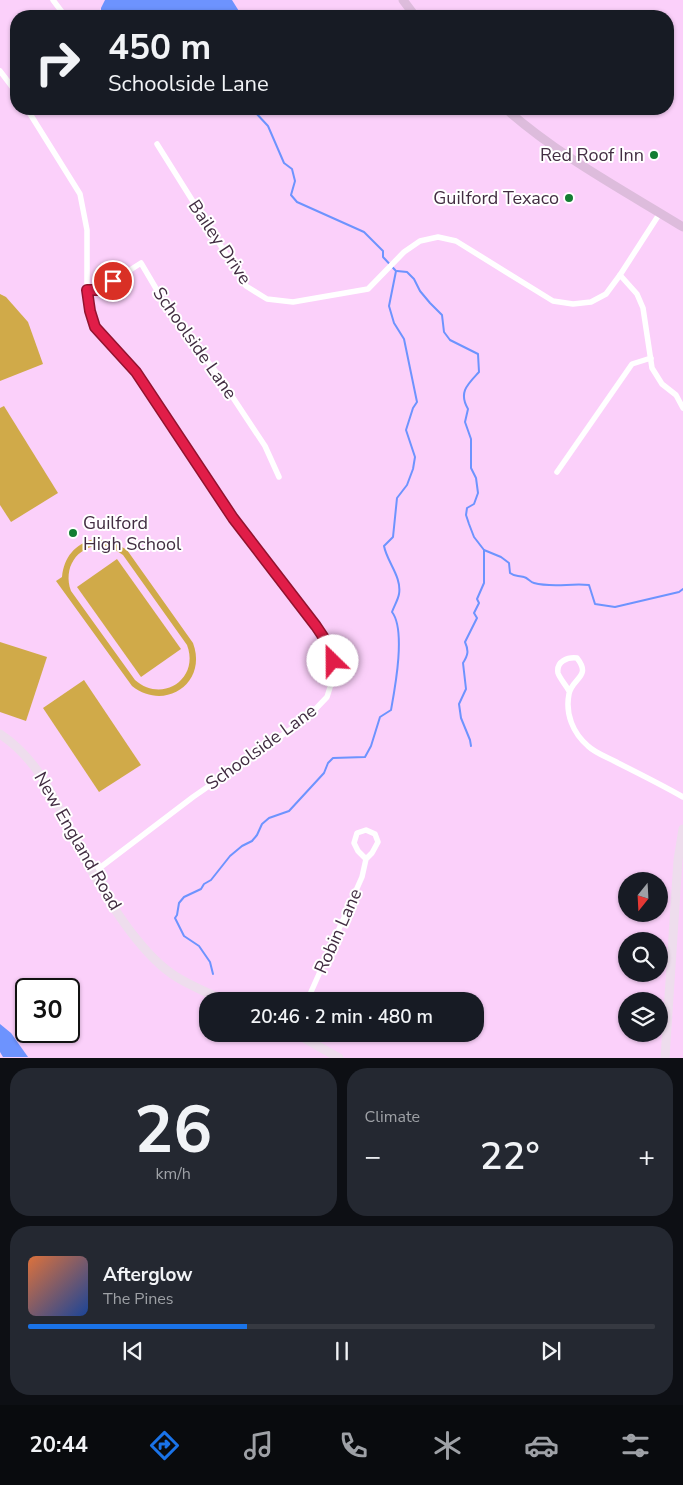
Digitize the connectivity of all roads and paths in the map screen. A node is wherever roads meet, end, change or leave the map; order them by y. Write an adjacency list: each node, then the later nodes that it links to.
1 (402, 0): 2 (main road)
2 (410, 10)
3 (0, 71): 4 (street)
4 (10, 84)
5 (31, 115): 11 (street, Schoolside Lane)
6 (513, 115): 8 (main road)
7 (156, 144): 10 (street, Bailey Drive)
8 (660, 213): 9 (main road); 10 (street)
9 (683, 227)
10 (620, 275): 12 (street)
11 (87, 290): 15 (street, Schoolside Lane); 21 (street, Schoolside Lane)
12 (651, 358): 13 (street); 14 (street)
13 (683, 408)
14 (557, 472)
15 (279, 477)
16 (569, 691): 16 (street); 18 (street)
17 (0, 734): 21 (street, New England Road)
18 (683, 797)
19 (683, 829): 26 (street)
20 (366, 859): 20 (street, Robin Lane); 23 (street, Robin Lane)
21 (93, 873): 22 (street, New England Road)
22 (207, 992)
23 (311, 992)
24 (311, 1042): 25 (street)
25 (340, 1058)
26 (666, 1058)

